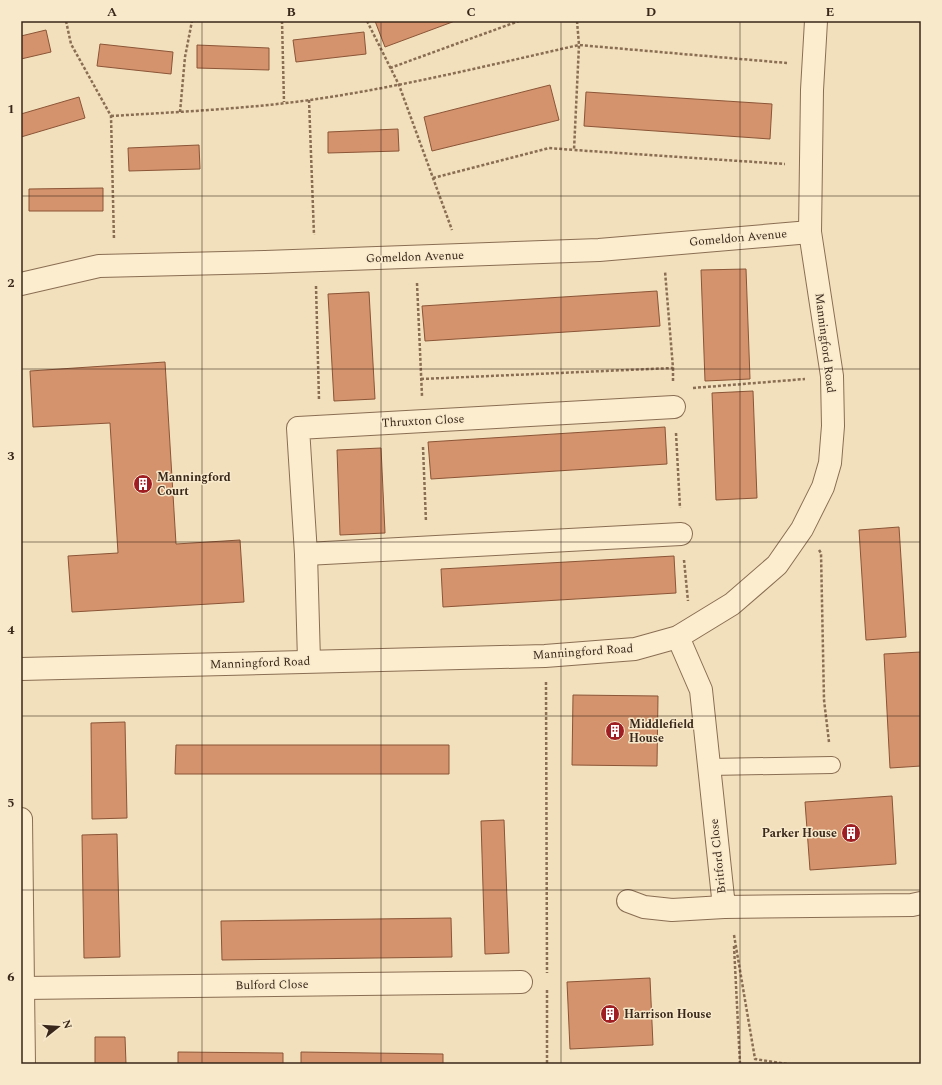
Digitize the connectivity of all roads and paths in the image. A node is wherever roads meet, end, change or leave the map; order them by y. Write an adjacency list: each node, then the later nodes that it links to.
1 (66, 21): 15 (path)
2 (192, 21): 14 (path)
3 (282, 21): 13 (path)
4 (367, 21): 10 (path)
5 (519, 21): 10 (path)
6 (577, 21): 8 (path)
7 (816, 21): 9 (street, Manningford Road)
8 (579, 45): 9 (path); 11 (path); 16 (path)
9 (814, 66): 17 (street, Manningford Road)
10 (390, 68): 11 (path)
11 (399, 85): 12 (path); 18 (path)
12 (309, 100): 13 (path); 23 (path)
13 (284, 102): 14 (path)
14 (180, 112): 15 (path)
15 (111, 116): 24 (path)
16 (574, 150): 17 (path); 18 (path)
17 (811, 165): 19 (street, Manningford Road)
18 (433, 178): 21 (path)
19 (810, 232): 20 (street, Gomeldon Avenue); 27 (street, Manningford Road)
20 (663, 244): 21 (street, Gomeldon Avenue); 26 (path)
21 (462, 255): 22 (street, Gomeldon Avenue)
22 (415, 257): 23 (street, Gomeldon Avenue); 28 (path)
23 (315, 260): 24 (street, Gomeldon Avenue); 31 (path)
24 (115, 266): 25 (street, Gomeldon Avenue)
25 (21, 284)
26 (673, 368): 28 (path); 29 (path)
27 (832, 376): 29 (path); 32 (street, Manningford Road)
28 (422, 379): 30 (path)
29 (674, 399): 30 (street, Thruxton Close); 33 (path)
30 (424, 422): 31 (street, Thruxton Close); 34 (path)
31 (320, 427): 35 (street, Thruxton Close)
32 (802, 529): 36 (street, Manningford Road); 40 (path)
33 (681, 534): 34 (street); 36 (path)
34 (428, 548): 35 (street)
35 (306, 554): 38 (street, Thruxton Close)
36 (684, 633): 37 (street, Manningford Road); 41 (street, Britford Close)
37 (545, 656): 38 (street, Manningford Road); 47 (path)
38 (308, 661): 39 (street, Manningford Road)
39 (21, 669)
40 (832, 765): 41 (lane)
41 (709, 767): 45 (street, Britford Close)
42 (21, 819): 46 (street)
43 (628, 901): 45 (street)
44 (921, 903): 45 (street, Britford Close)
45 (724, 907)
46 (22, 950): 50 (street)
47 (547, 978)
48 (520, 982): 50 (street, Bulford Close)
49 (547, 986): 52 (path)
50 (22, 988): 51 (street)
51 (24, 1064)
52 (547, 1064)
53 (740, 1064): 54 (path)
54 (787, 1064)

